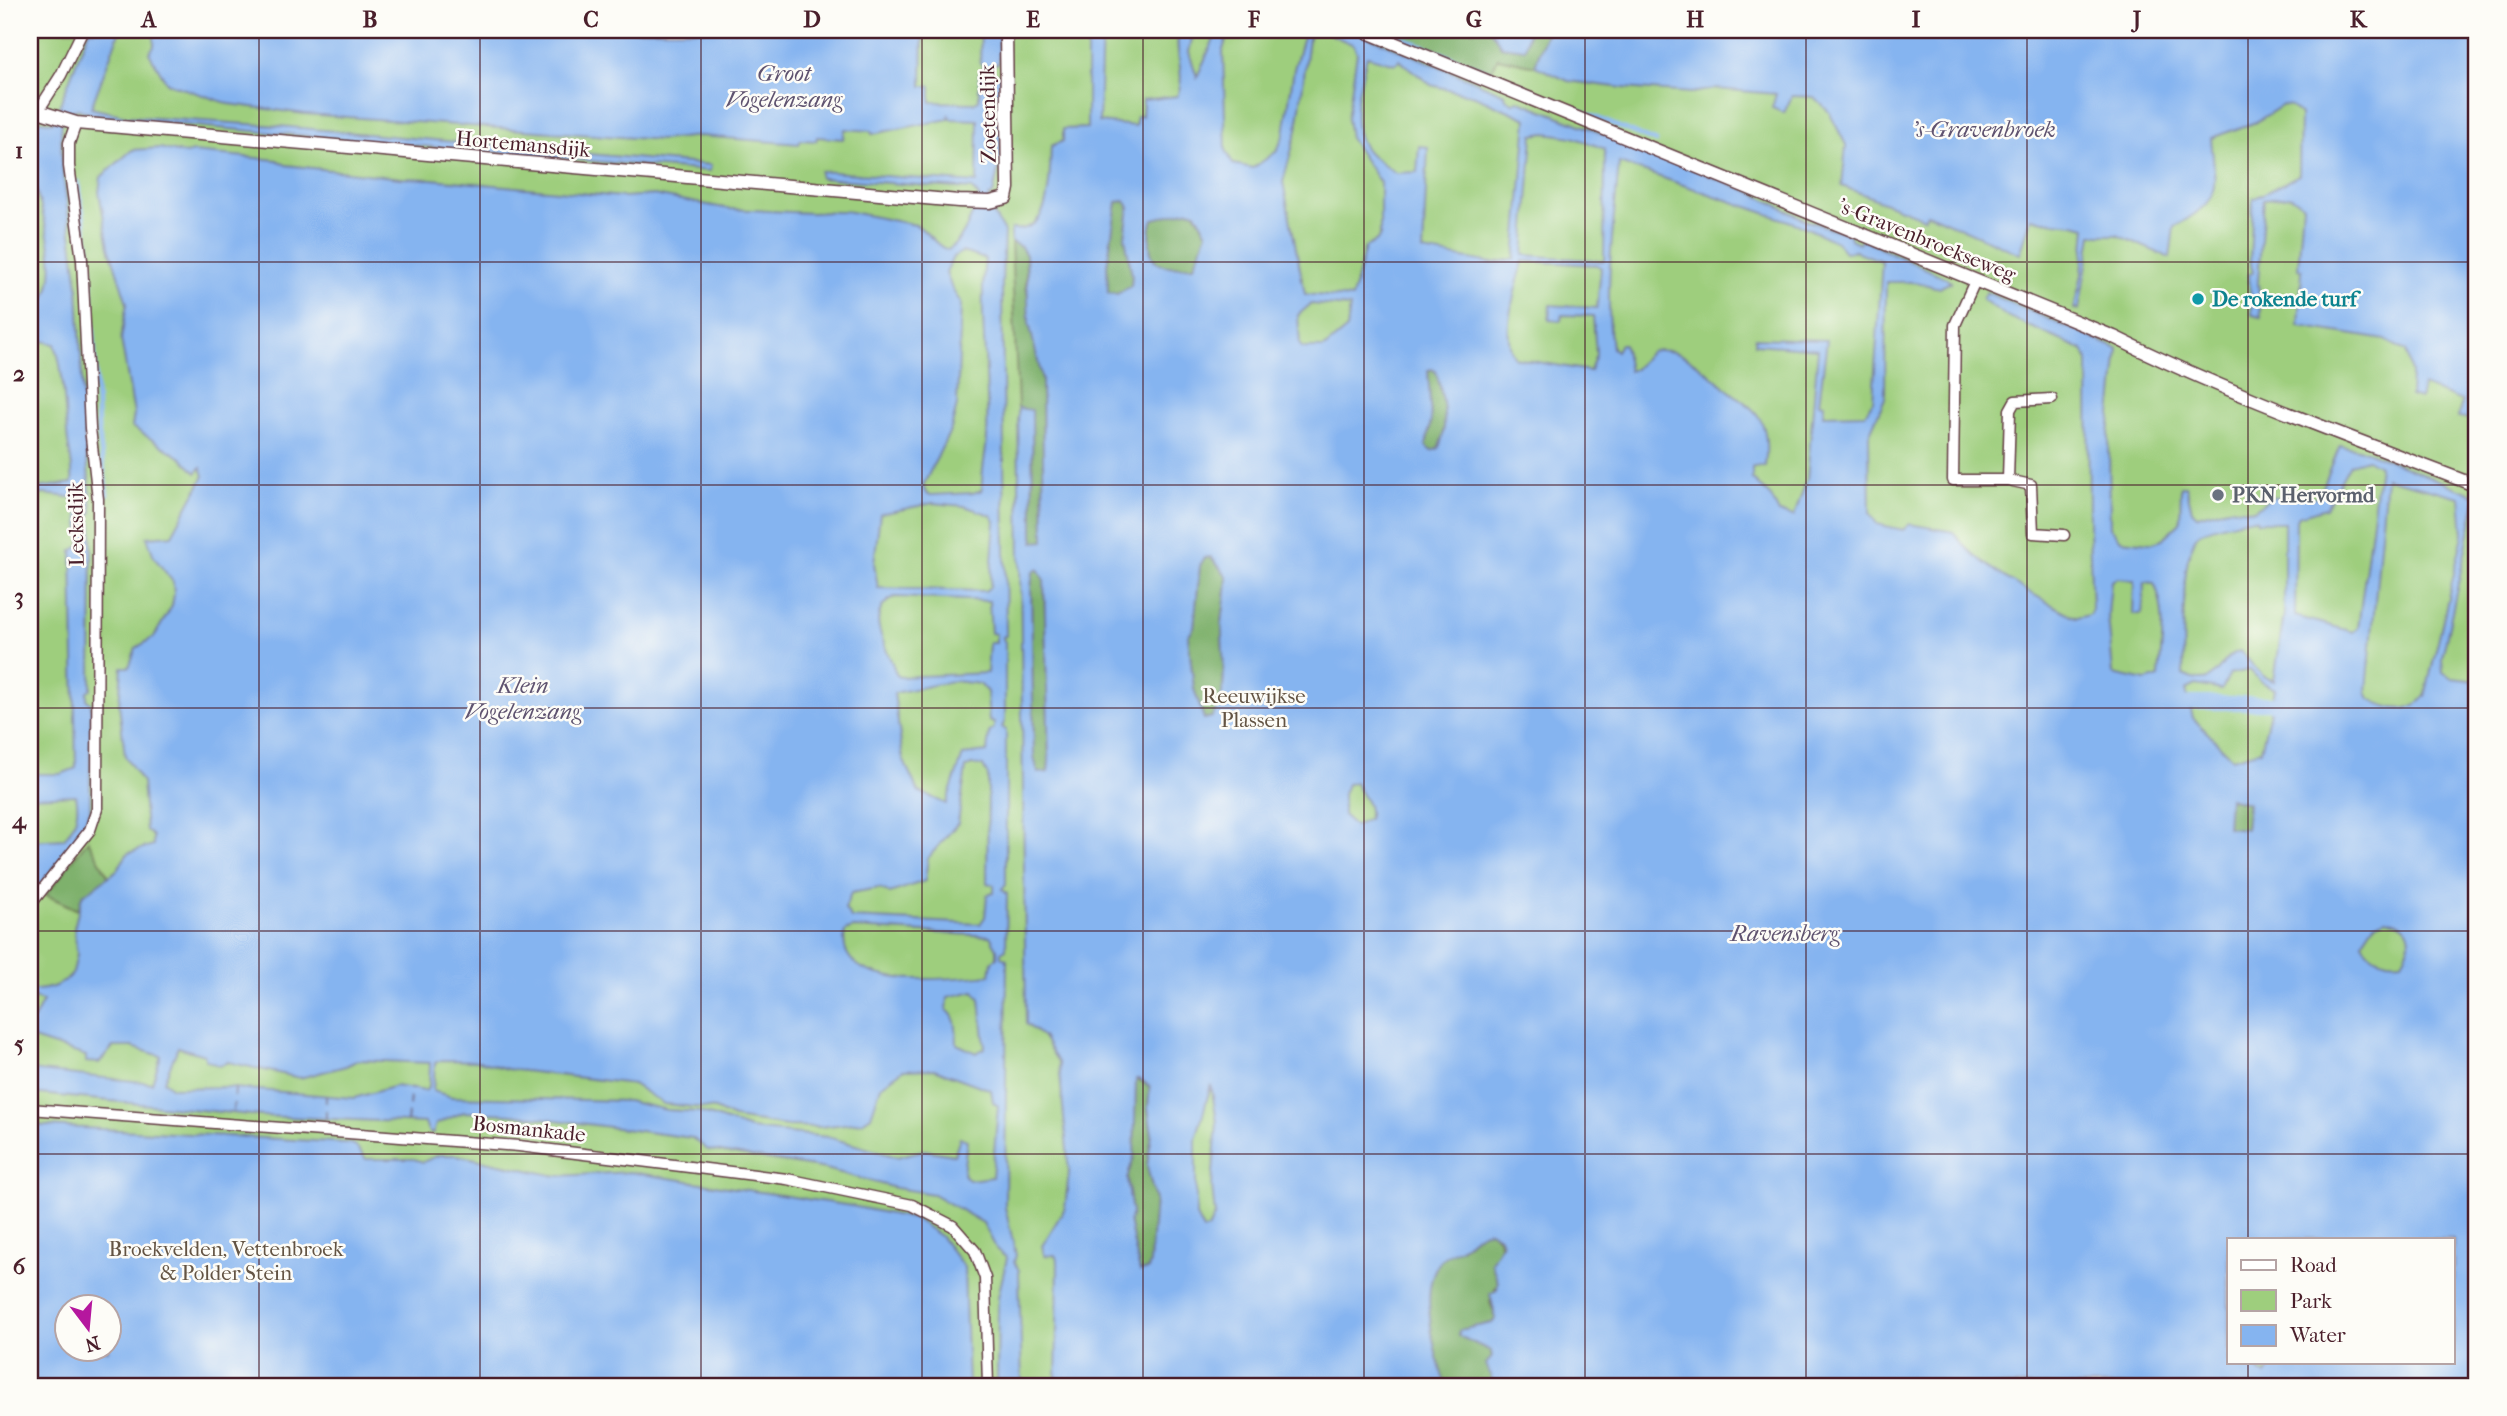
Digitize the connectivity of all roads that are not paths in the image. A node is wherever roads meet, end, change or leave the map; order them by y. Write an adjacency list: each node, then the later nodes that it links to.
1 (83, 30): 4 (street)
2 (1006, 30): 6 (street, Zoetendijk)
3 (1362, 30): 7 (street, 's-Gravenbroekseweg)
4 (34, 111): 5 (street, Hortemansdijk)
5 (76, 123): 6 (street, Hortemansdijk); 12 (street, Lecksdijk)
6 (1006, 198)
7 (1975, 281): 9 (street); 10 (street, 's-Gravenbroekseweg)
8 (2052, 399): 9 (street)
9 (2008, 480): 11 (street)
10 (2477, 486)
11 (2064, 535)
12 (30, 905)
13 (30, 1109): 14 (street, Bosmankade)
14 (988, 1386)

